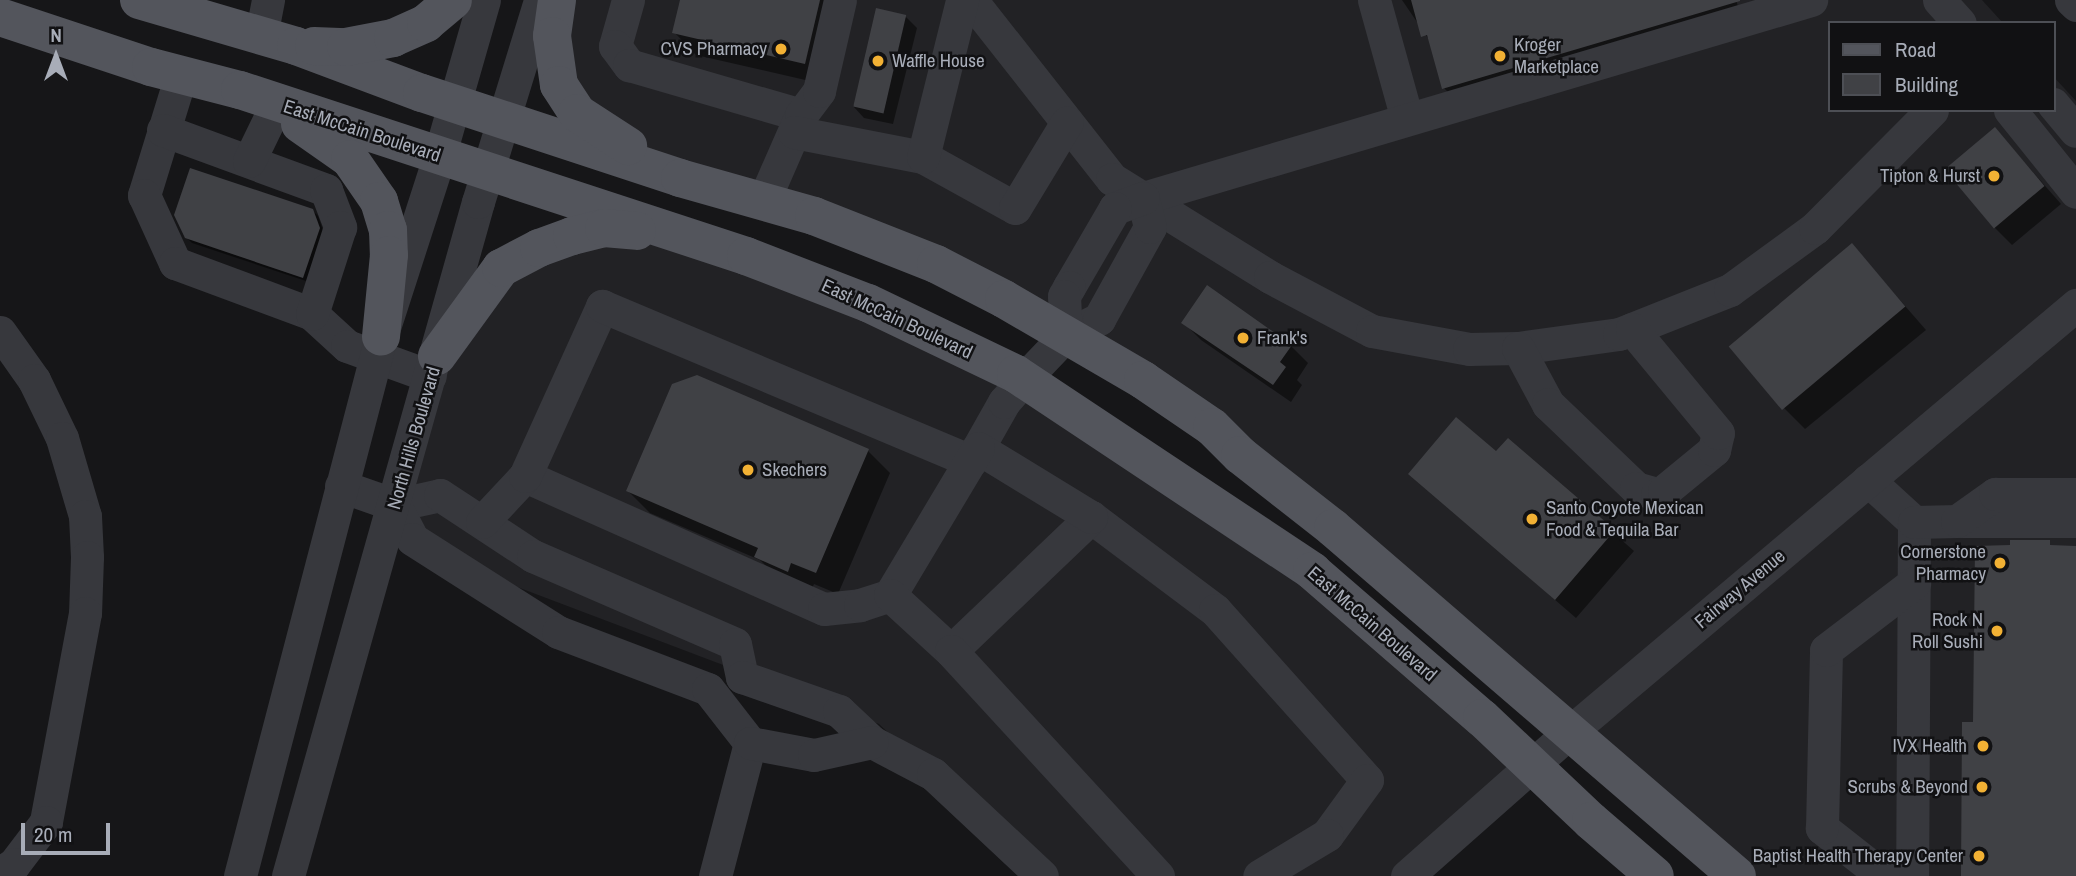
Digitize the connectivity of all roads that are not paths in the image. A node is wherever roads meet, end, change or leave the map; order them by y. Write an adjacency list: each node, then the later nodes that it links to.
1 (139, 0): 17 (main road)
2 (453, 0): 17 (main road)
3 (484, 0): 19 (street)
4 (540, 0): 24 (street, North Hills Boulevard)
5 (556, 0): 34 (main road)
6 (628, 0): 27 (street)
7 (840, 0): 27 (street)
8 (962, 0): 31 (street)
9 (971, 0): 26 (street)
10 (1374, 0): 25 (street)
11 (1811, 0): 25 (street)
12 (1940, 0): 16 (street)
13 (2071, 0): 14 (street)
14 (2076, 5)
15 (0, 18): 18 (main road)
16 (1957, 21)
17 (275, 27): 19 (main road)
18 (181, 75): 20 (main road); 28 (street)
19 (455, 104): 24 (main road); 30 (street)
20 (276, 106): 30 (main road, East McCain Boulevard); 32 (street); 44 (main road)
21 (2055, 106): 29 (street)
22 (1930, 112): 41 (street)
23 (2012, 112): 35 (street)
24 (504, 119): 33 (street, North Hills Boulevard); 34 (main road)
25 (1407, 119): 36 (street)
26 (1067, 122): 31 (street); 36 (street)
27 (798, 123): 31 (street); 37 (street)
28 (163, 130): 32 (street); 40 (street)
29 (2076, 131)
30 (439, 157): 33 (main road, East McCain Boulevard); 44 (street)
31 (923, 157)
32 (249, 161): 40 (street)
33 (488, 172): 38 (main road, East McCain Boulevard); 46 (street, North Hills Boulevard)
34 (680, 178): 37 (main road)
35 (2076, 192)
36 (1143, 198): 43 (street); 45 (street)
37 (763, 202): 43 (main road)
38 (677, 233): 46 (main road); 47 (main road, East McCain Boulevard)
39 (2076, 305): 50 (street, Fairway Avenue)
40 (312, 314): 44 (street)
41 (1632, 330): 45 (street); 45 (street)
42 (0, 332): 66 (street)
43 (1066, 335): 47 (street); 62 (main road)
44 (378, 347): 46 (street); 51 (street)
45 (1518, 348)
46 (433, 366): 53 (street, North Hills Boulevard)
47 (1024, 379): 48 (street); 65 (main road, East McCain Boulevard)
48 (974, 455): 49 (street); 54 (street); 60 (street)
49 (525, 476): 57 (street); 60 (street)
50 (1868, 480): 58 (street); 62 (street, Fairway Avenue)
51 (341, 486): 53 (street); 67 (street)
52 (2076, 494): 55 (street)
53 (395, 505): 57 (street); 64 (street); 68 (street, North Hills Boulevard)
54 (1091, 517): 61 (street); 72 (street)
55 (1957, 521): 56 (street); 58 (street)
56 (2076, 521)
57 (482, 522): 63 (street)
58 (1914, 522): 59 (street)
59 (1914, 583): 76 (street); 77 (street)
60 (890, 595): 61 (street)
61 (951, 651): 71 (street)
62 (1571, 731): 65 (street, Fairway Avenue); 75 (main road)
63 (872, 742): 64 (street); 70 (street)
64 (750, 743): 69 (street)
65 (1531, 765): 73 (street, Fairway Avenue); 74 (main road, East McCain Boulevard)
66 (0, 873)
67 (240, 876)
68 (288, 876)
69 (715, 876)
70 (1042, 876)
71 (1158, 876)
72 (1259, 876)
73 (1406, 876)
74 (1655, 876)
75 (1737, 876)
76 (1883, 876)
77 (1912, 876)

